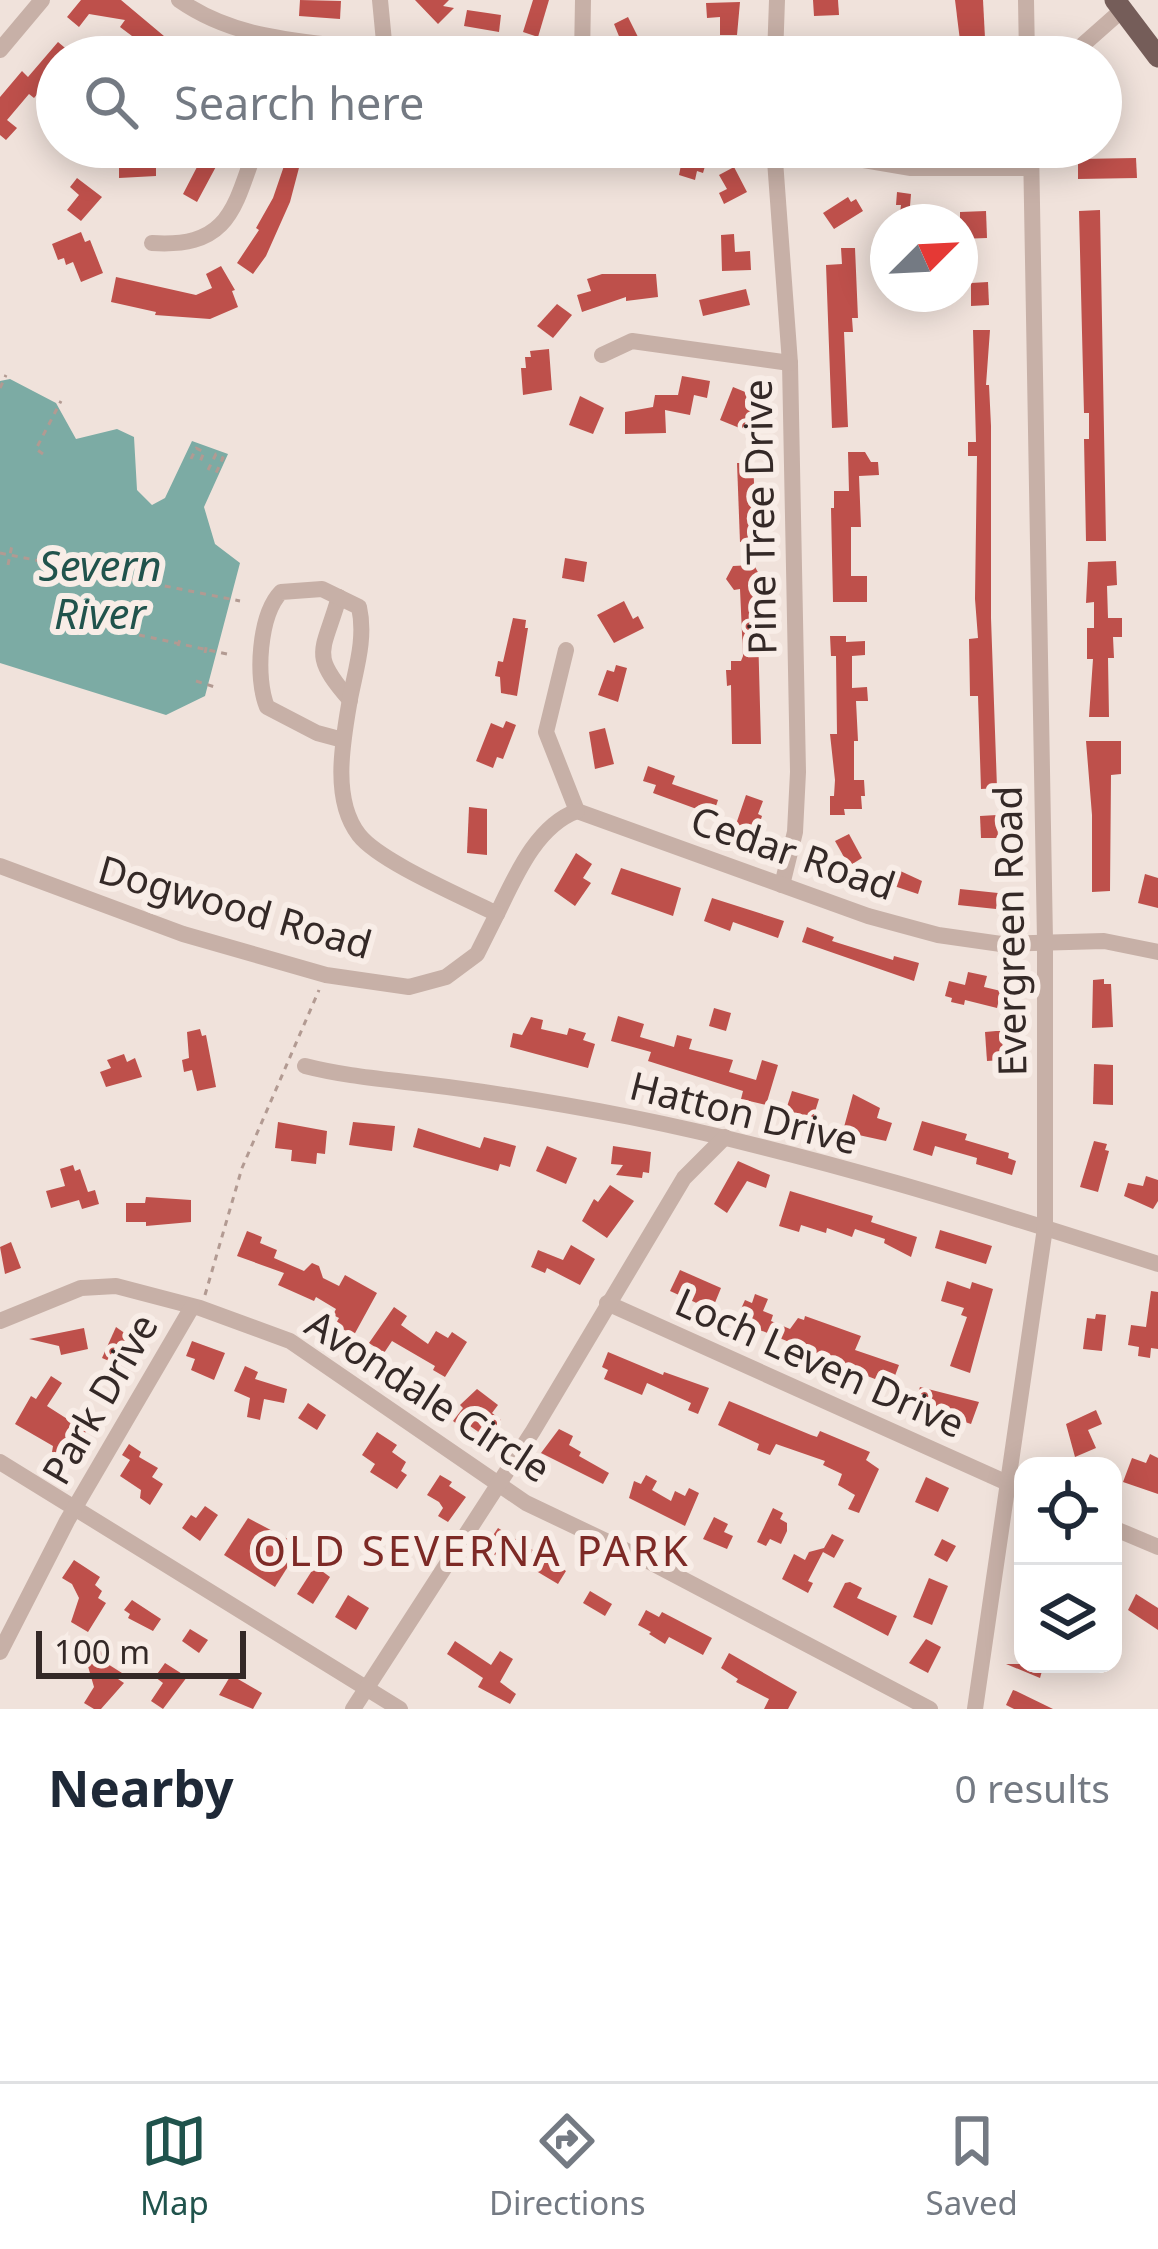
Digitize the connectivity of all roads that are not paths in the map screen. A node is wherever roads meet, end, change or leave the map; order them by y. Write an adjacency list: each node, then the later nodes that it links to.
1 (42, 0): 14 (street)
2 (179, 0): 8 (street)
3 (380, 0): 9 (street)
4 (583, 0): 10 (street)
5 (777, 0): 11 (street)
6 (1026, 0): 12 (street)
7 (1118, 5): 13 (street); 15 (main road)
8 (248, 36)
9 (383, 36)
10 (582, 36)
11 (776, 36)
12 (1027, 36)
13 (1089, 36)
14 (0, 50)
15 (1158, 57)
16 (248, 168): 20 (street)
17 (776, 168): 22 (street, Pine Tree Drive)
18 (910, 168): 19 (street)
19 (1031, 168): 31 (street, Evergreen Road)
20 (152, 243)
21 (602, 355): 22 (street)
22 (790, 363): 29 (street, Pine Tree Drive)
23 (339, 597): 25 (street); 25 (street); 26 (street)
24 (566, 650): 27 (street)
25 (350, 700): 26 (street)
26 (343, 740): 30 (street)
27 (577, 811): 29 (street, Cedar Road); 30 (street, Dogwood Road)
28 (0, 866): 30 (street, Dogwood Road)
29 (782, 885): 31 (street, Cedar Road)
30 (496, 914)
31 (1045, 941): 32 (street, Cedar Road); 35 (street, Evergreen Road)
32 (1158, 952)
33 (305, 1066): 34 (street, Hatton Drive)
34 (725, 1137): 35 (street, Hatton Drive); 37 (street)
35 (1045, 1228): 36 (street, Hatton Drive); 40 (street, Evergreen Road)
36 (1158, 1264)
37 (607, 1303): 42 (street); 43 (street, Loch Leven Drive)
38 (196, 1307): 39 (street, Avondale Circle); 42 (street, Avondale Circle); 44 (street, Park Drive)
39 (0, 1321)
40 (1017, 1457)
41 (0, 1462): 44 (street)
42 (496, 1485): 48 (street); 51 (street, Avondale Circle)
43 (1014, 1486): 52 (street, Evergreen Road)
44 (76, 1505): 47 (street, Park Drive); 48 (street)
45 (1122, 1532): 46 (street)
46 (1158, 1547)
47 (0, 1652)
48 (367, 1688): 49 (street); 50 (street)
49 (353, 1709)
50 (400, 1709)
51 (930, 1709)
52 (975, 1709)

